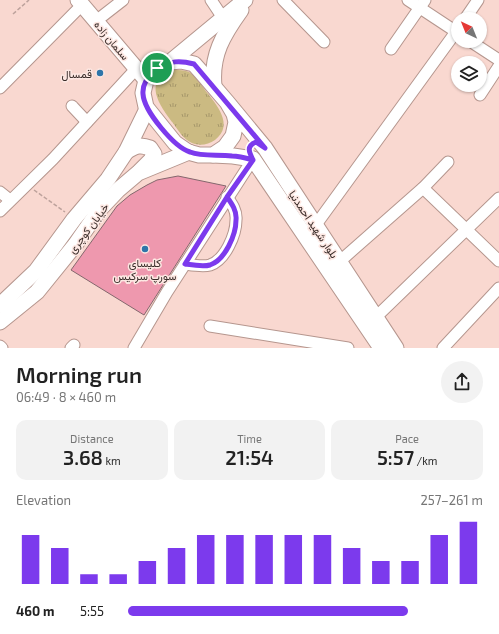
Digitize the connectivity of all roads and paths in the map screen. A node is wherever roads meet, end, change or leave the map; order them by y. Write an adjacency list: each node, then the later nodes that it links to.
1 (30, 0): 12 (path)
2 (122, 0): 14 (street)
3 (211, 0): 13 (street)
4 (245, 0): 13 (main road)
5 (249, 0): 25 (main road)
6 (283, 0): 17 (street)
7 (408, 0): 10 (street)
8 (478, 0): 11 (street)
9 (80, 3): 14 (main road, سلمان زاده); 26 (street)
10 (423, 4): 15 (street); 19 (street)
11 (470, 12)
12 (13, 14)
13 (223, 18): 21 (main road)
14 (96, 21): 23 (main road, سلمان زاده)
15 (451, 26)
16 (451, 39): 47 (street)
17 (324, 42)
18 (481, 48): 20 (street)
19 (391, 49)
20 (499, 60)
21 (170, 62): 24 (main road); 25 (main road)
22 (499, 66): 27 (street)
23 (136, 68): 24 (main road, سلمان زاده); 31 (street)
24 (146, 80): 30 (main road)
25 (214, 86): 28 (main road)
26 (0, 88)
27 (480, 95)
28 (227, 102): 32 (main road, بلوار شهید احمدنیا); 35 (main road)
29 (72, 106): 31 (street)
30 (148, 109): 33 (main road, خیابان کوچری); 34 (main road)
31 (87, 122): 39 (street)
32 (265, 148): 36 (main road); 47 (main road, بلوار شهید احمدنیا)
33 (126, 152): 38 (main road); 46 (main road, خیابان کوچری)
34 (188, 152): 35 (main road); 38 (main road, خیابان کوچری)
35 (213, 155): 36 (main road)
36 (253, 160): 42 (street); 59 (main road, بلوار شهید احمدنیا)
37 (448, 162): 40 (street)
38 (138, 173): 55 (main road, خیابان کوچری)
39 (26, 184): 44 (street); 46 (path)
40 (423, 188): 48 (street); 49 (street)
41 (0, 192): 44 (street)
42 (227, 197): 51 (street); 51 (street)
43 (499, 198): 48 (street)
44 (10, 200): 45 (street)
45 (0, 211)
46 (74, 219): 53 (main road, خیابان کوچری)
47 (315, 226): 49 (main road, بلوار شهید احمدنیا)
48 (467, 231): 50 (street); 54 (street)
49 (339, 262): 54 (main road, بلوار شهید احمدنیا)
50 (499, 262)
51 (185, 264): 57 (street)
52 (499, 288): 61 (street)
53 (0, 305)
54 (376, 317): 60 (main road, بلوار شهید احمدنیا)
55 (0, 322)
56 (210, 326): 58 (street)
57 (134, 348)
58 (348, 348)
59 (381, 348)
60 (396, 348)
61 (443, 348)

